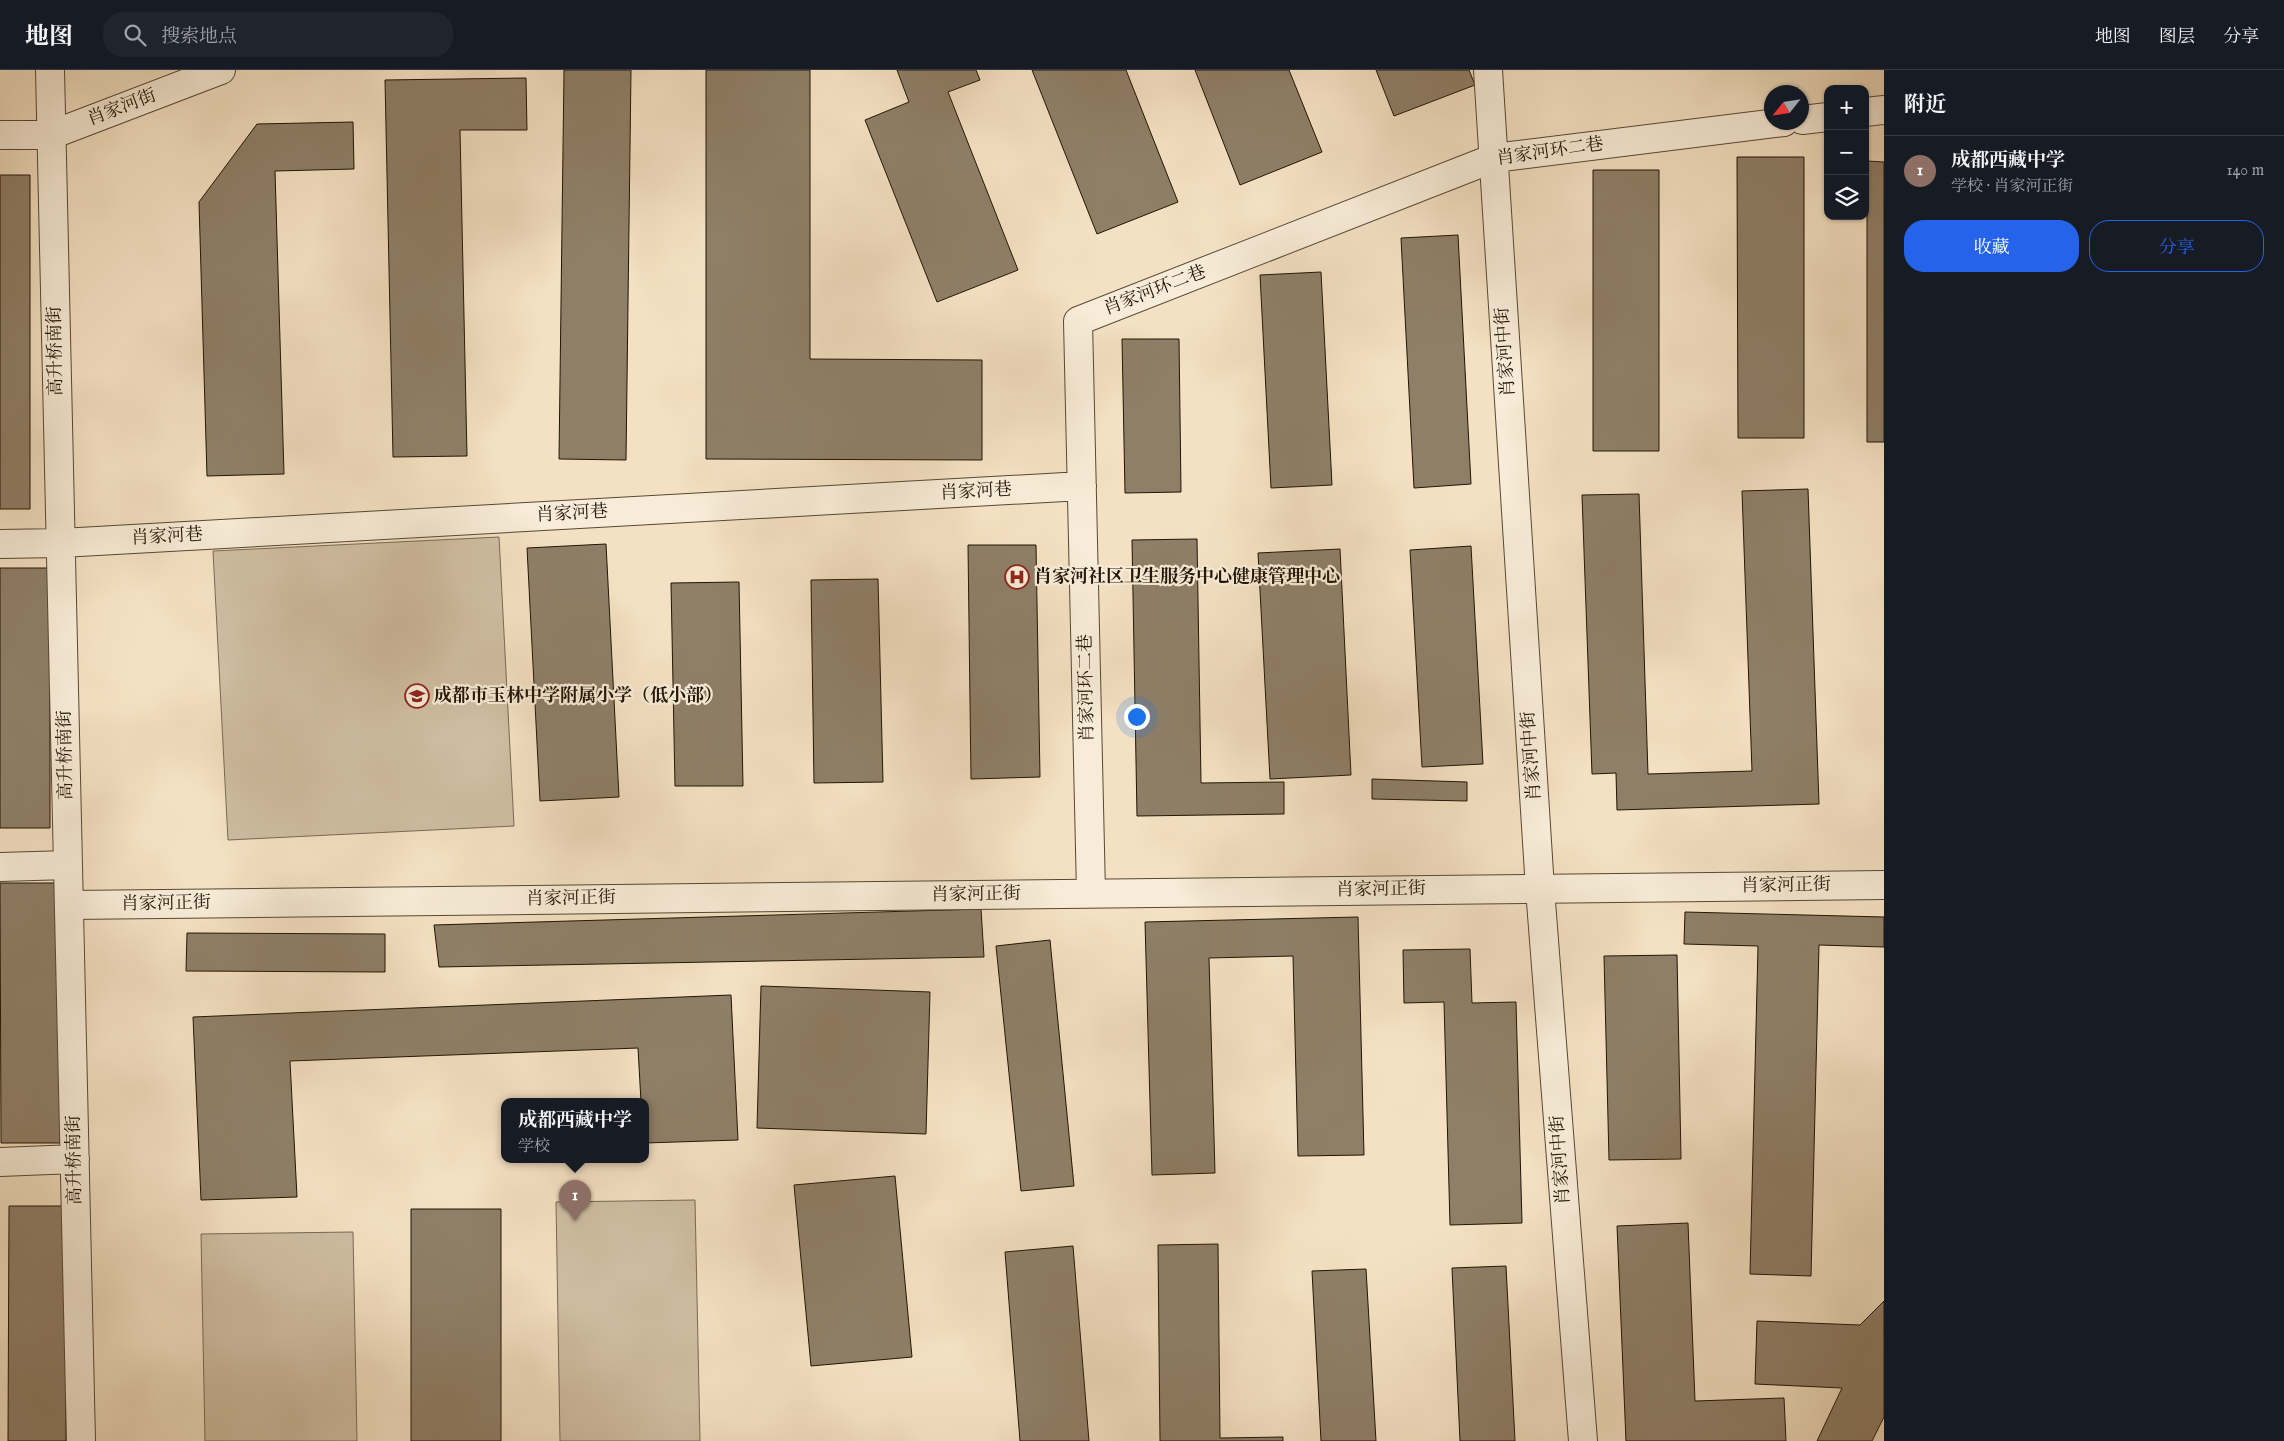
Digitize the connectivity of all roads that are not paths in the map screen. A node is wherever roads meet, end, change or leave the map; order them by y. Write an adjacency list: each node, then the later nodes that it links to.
1 (50, 70): 10 (street, 高升桥南街)
2 (221, 70): 10 (street, 肖家河街)
3 (1488, 70): 11 (street, 肖家河中街)
4 (1884, 110): 5 (street)
5 (1869, 112)
6 (1824, 117): 7 (street)
7 (1809, 119)
8 (1764, 124): 11 (street, 肖家河环二巷)
9 (0, 135): 10 (street)
10 (51, 135): 13 (street, 高升桥南街)
11 (1494, 158): 12 (street, 肖家河环二巷); 18 (street, 肖家河中街)
12 (1082, 486): 13 (street, 肖家河巷); 19 (street, 肖家河环二巷)
13 (61, 543): 14 (street, 肖家河巷); 15 (street, 高升桥南街)
14 (0, 544)
15 (68, 865): 16 (street); 20 (street, 高升桥南街)
16 (0, 867)
17 (1884, 885): 18 (street, 肖家河正街)
18 (1540, 889): 19 (street, 肖家河正街); 24 (street, 肖家河中街)
19 (1091, 893): 20 (street, 肖家河正街)
20 (69, 905): 21 (street, 高升桥南街)
21 (75, 1159): 22 (street); 23 (street, 高升桥南街)
22 (0, 1162)
23 (81, 1441)
24 (1583, 1441)

